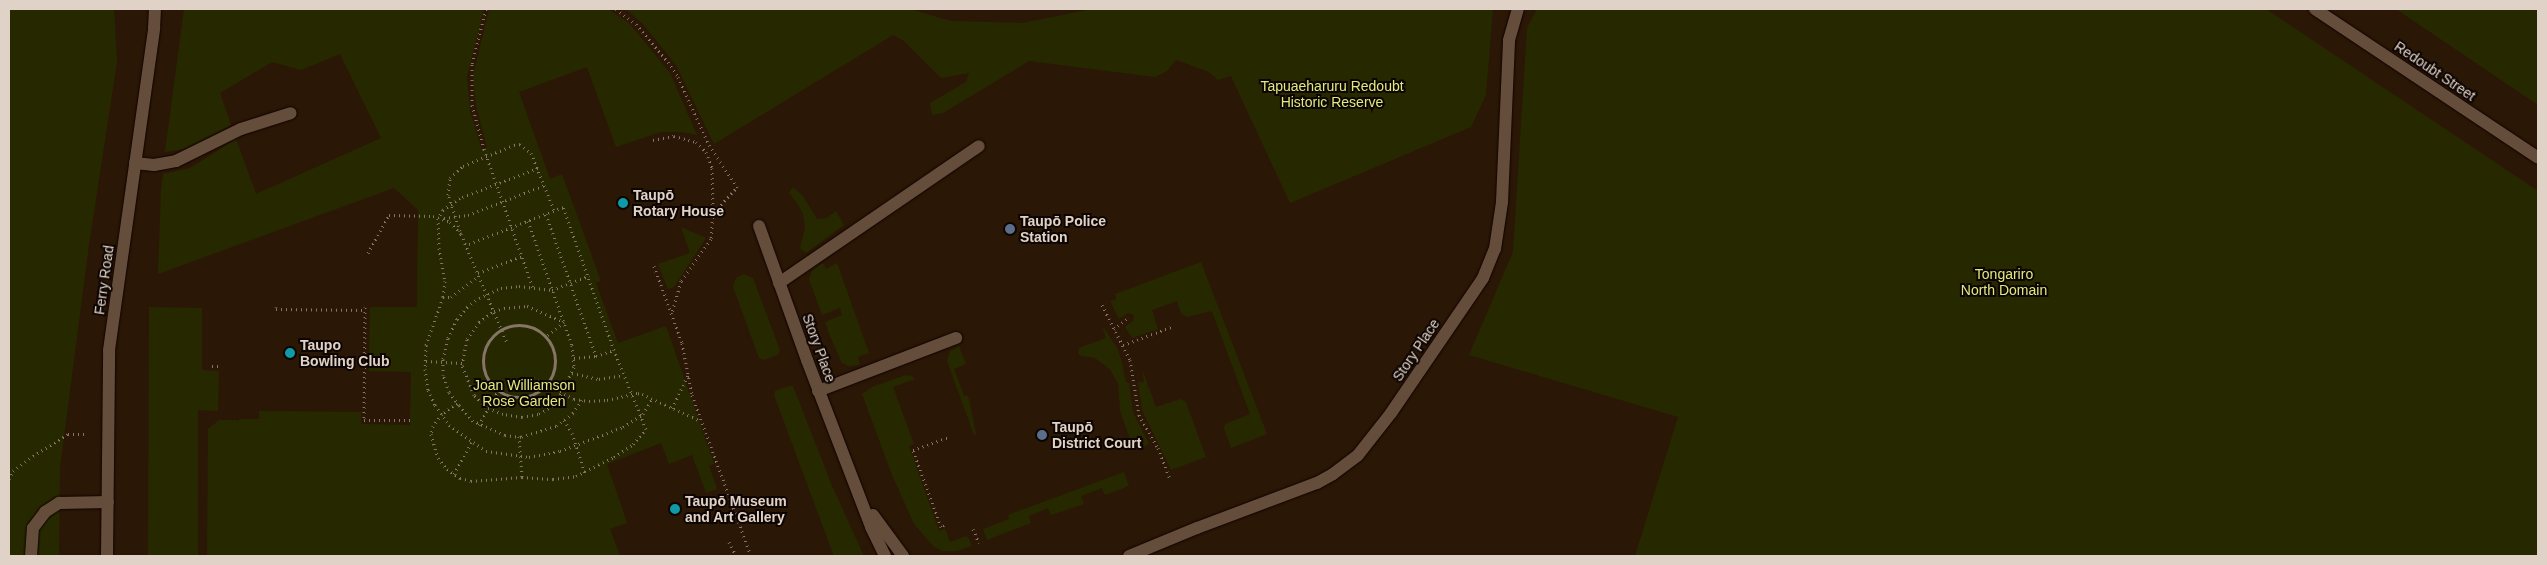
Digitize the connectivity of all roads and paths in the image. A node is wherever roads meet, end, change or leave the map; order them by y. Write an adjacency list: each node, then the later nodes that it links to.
1 (155, 9): 13 (street, Ferry Road)
2 (486, 9): 11 (path)
3 (616, 9): 8 (path)
4 (1518, 9): 104 (street, Story Place)
5 (2315, 9): 12 (street, Redoubt Street)
6 (291, 113): 13 (street)
7 (653, 140): 10 (path)
8 (710, 146): 10 (path); 21 (path)
9 (979, 146): 34 (street)
10 (704, 150): 21 (path)
11 (487, 155): 14 (path); 15 (path); 18 (path)
12 (2538, 158)
13 (135, 163): 81 (street, Ferry Road)
14 (538, 168): 15 (path); 16 (path)
15 (496, 184): 17 (path); 18 (path)
16 (545, 186): 17 (path); 19 (path)
17 (502, 202): 23 (path); 26 (path)
18 (450, 203): 22 (path); 23 (path)
19 (554, 210): 20 (path); 33 (path)
20 (546, 214): 24 (path); 35 (path)
21 (713, 214): 43 (path)
22 (439, 217): 23 (path); 27 (path); 29 (path); 39 (path)
23 (455, 218): 27 (path)
24 (528, 221): 26 (path); 37 (path)
25 (759, 226): 34 (street, Story Place)
26 (512, 227): 28 (path); 30 (path)
27 (461, 234): 28 (path)
28 (466, 245): 32 (path)
29 (368, 253)
30 (522, 256): 32 (path); 36 (path)
31 (654, 266): 43 (path)
32 (478, 274): 38 (path); 39 (path)
33 (589, 276): 35 (path); 53 (path)
34 (779, 282): 67 (street, Story Place)
35 (570, 283): 37 (path); 54 (path)
36 (533, 288): 37 (path); 38 (path)
37 (552, 290): 45 (path)
38 (487, 294): 42 (path); 57 (path)
39 (443, 297): 56 (path)
40 (1102, 305): 48 (path)
41 (276, 307): 77 (path)
42 (494, 311): 45 (path); 47 (path); 58 (path)
43 (672, 314): 62 (path)
44 (1127, 319): 48 (path)
45 (564, 322): 49 (path); 55 (path)
46 (1174, 326): 52 (path)
47 (501, 329): 49 (path); 51 (path); 66 (path)
48 (1114, 329): 52 (path)
49 (545, 337): 65 (path)
50 (956, 338): 67 (street)
51 (507, 343)
52 (1123, 345): 90 (path)
53 (614, 350): 54 (path); 63 (path)
54 (596, 356): 55 (path)
55 (574, 358): 61 (path)
56 (426, 361): 57 (path); 75 (path)
57 (443, 362): 58 (path); 72 (path)
58 (462, 363): 73 (path)
59 (212, 366): 60 (path)
60 (218, 366)
61 (572, 373): 63 (path); 68 (path)
62 (689, 373): 74 (path); 79 (path)
63 (624, 375): 69 (path)
64 (533, 378): 65 (path)
65 (547, 386): 66 (path); 68 (path)
66 (498, 391): 73 (path)
67 (818, 391): 92 (street, Story Place)
68 (563, 394): 71 (path); 73 (path)
69 (632, 394): 70 (path); 71 (path); 76 (path)
70 (652, 399): 74 (path); 76 (path)
71 (582, 400): 78 (path)
72 (457, 403): 75 (path); 80 (path)
73 (489, 408): 80 (path)
74 (672, 408): 79 (path)
75 (442, 414): 84 (path); 88 (path)
76 (641, 416): 85 (path); 87 (path)
77 (410, 420)
78 (564, 420): 82 (path); 85 (path)
79 (701, 421): 101 (path)
80 (479, 424): 82 (path)
81 (108, 434): 91 (path); 93 (street, Ferry Road)
82 (519, 436): 86 (path)
83 (948, 437): 94 (path)
84 (472, 442): 86 (path); 88 (path)
85 (576, 444): 86 (path); 87 (path)
86 (520, 456): 89 (path)
87 (585, 473): 89 (path)
88 (454, 474): 89 (path)
89 (522, 477)
90 (1170, 479)
91 (9, 480)
92 (854, 480): 102 (street, Story Place); 103 (street, Story Place)
93 (108, 502): 98 (street); 99 (street, Ferry Road)
94 (944, 526)
95 (974, 529): 97 (path)
96 (729, 542): 100 (path)
97 (979, 543)
98 (31, 556)
99 (107, 556)
100 (736, 556)
101 (751, 556)
102 (885, 556)
103 (903, 556)
104 (1130, 556)

